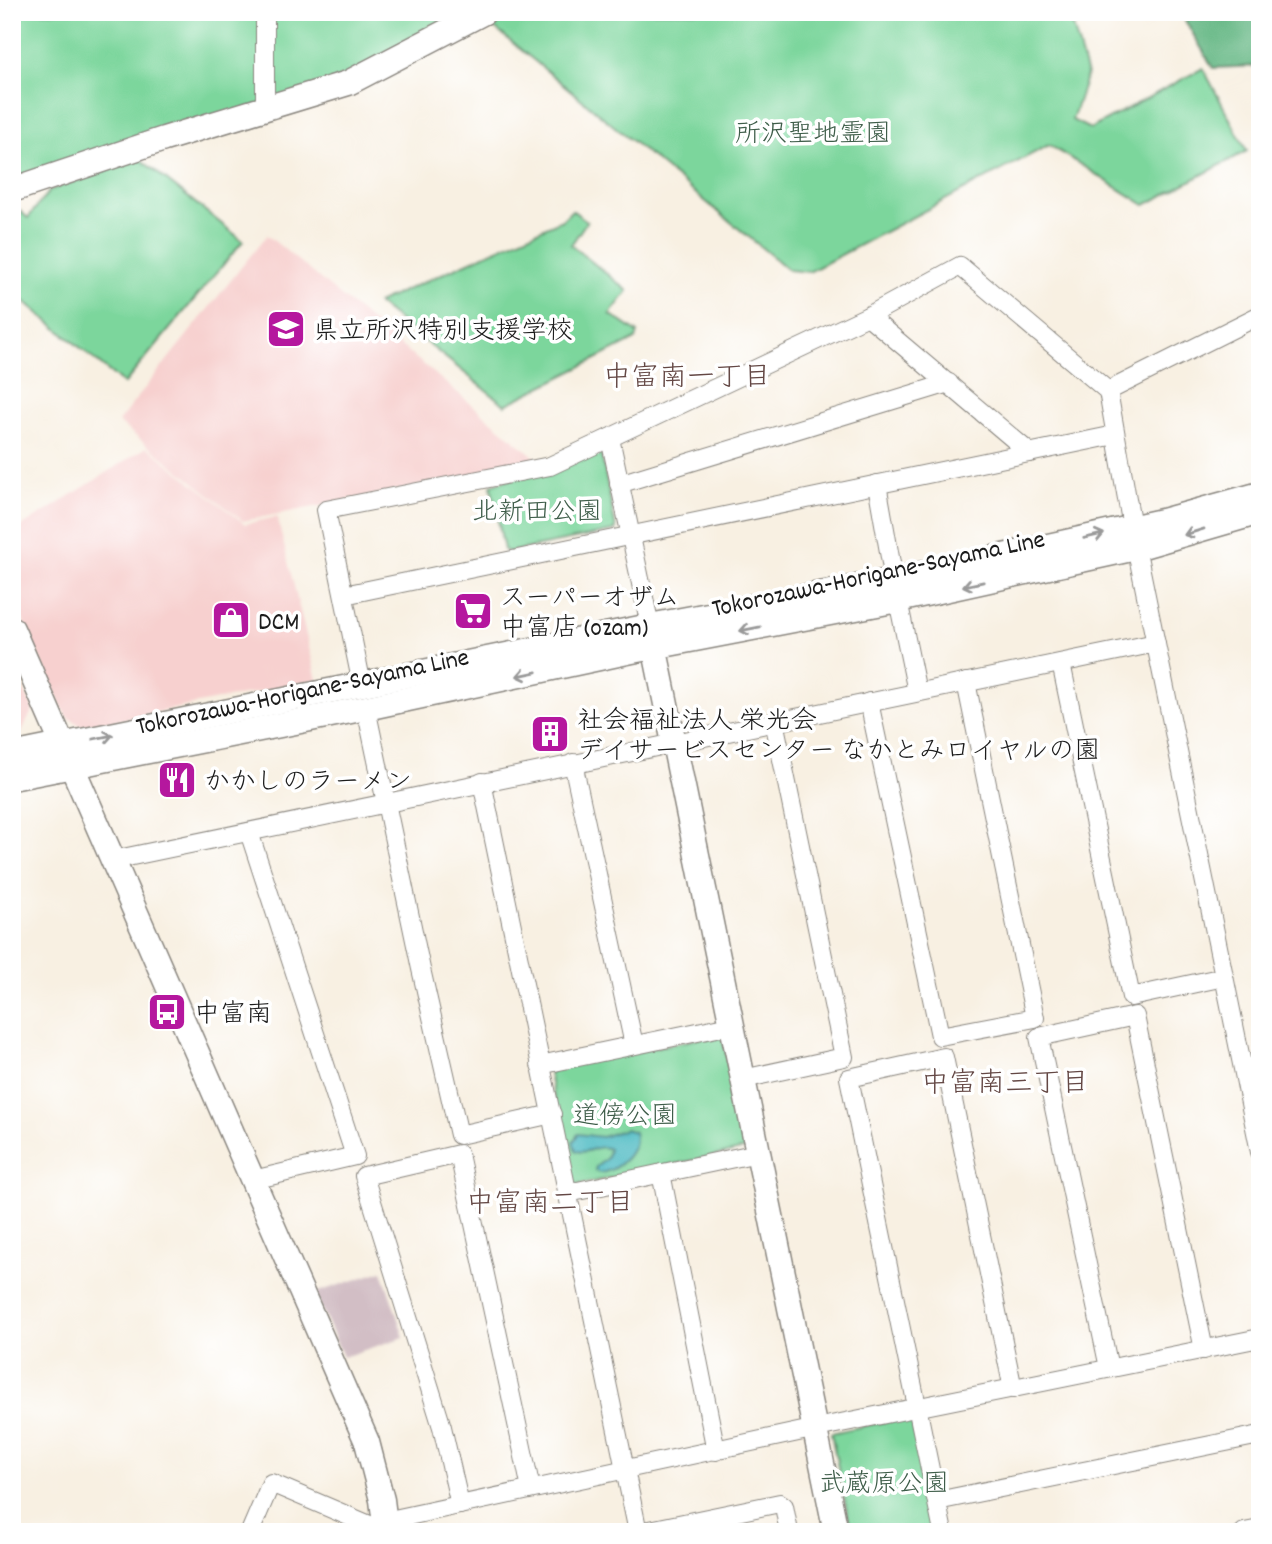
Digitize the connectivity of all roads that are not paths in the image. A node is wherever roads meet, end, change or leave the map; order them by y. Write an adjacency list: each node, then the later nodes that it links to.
1 (265, 12): 3 (street)
2 (484, 12): 3 (street)
3 (265, 109): 4 (street)
4 (12, 190)
5 (1260, 315): 8 (street)
6 (868, 316): 7 (street); 8 (street); 10 (street)
7 (948, 383): 11 (street); 12 (street)
8 (1108, 391): 9 (street)
9 (1115, 435): 11 (street); 17 (street)
10 (610, 438): 12 (street); 19 (street)
11 (1030, 453): 13 (street)
12 (619, 484): 16 (street)
13 (877, 484): 16 (street); 18 (street)
14 (1260, 494): 17 (street, Tokorozawa-Horigane-Sayama Line)
15 (1260, 512): 17 (street, Tokorozawa-Horigane-Sayama Line, one-way to 17)
16 (630, 535): 19 (street); 21 (street)
17 (1134, 538): 18 (street, Tokorozawa-Horigane-Sayama Line); 22 (street)
18 (896, 590): 21 (street, Tokorozawa-Horigane-Sayama Line); 25 (street)
19 (344, 594): 26 (street)
20 (12, 629): 31 (street)
21 (652, 637): 26 (street, Tokorozawa-Horigane-Sayama Line); 29 (street)
22 (1156, 643): 23 (street); 38 (street)
23 (1061, 663): 24 (street); 38 (street)
24 (966, 682): 25 (street); 27 (street)
25 (917, 692): 27 (street)
26 (364, 697): 31 (street, Tokorozawa-Horigane-Sayama Line); 35 (street)
27 (869, 702): 28 (street)
28 (774, 721): 29 (street); 42 (street)
29 (674, 742): 32 (street); 39 (street)
30 (12, 755): 31 (street, Tokorozawa-Horigane-Sayama Line)
31 (69, 755): 33 (street, Tokorozawa-Horigane-Sayama Line); 37 (street)
32 (573, 763): 34 (street); 40 (street)
33 (12, 778)
34 (482, 782): 35 (street); 41 (street)
35 (386, 803): 36 (street); 43 (street)
36 (249, 832): 37 (street); 47 (street)
37 (113, 860): 47 (street)
38 (1224, 977): 44 (street)
39 (731, 1025): 40 (street); 42 (street)
40 (634, 1045): 41 (street)
41 (540, 1065): 43 (street)
42 (743, 1079): 45 (street)
43 (552, 1114): 48 (street)
44 (1260, 1152)
45 (758, 1153): 46 (street); 54 (street)
46 (661, 1173): 48 (street); 56 (street)
47 (253, 1180): 61 (street)
48 (568, 1193): 57 (street)
49 (1260, 1338): 50 (street)
50 (1204, 1350): 51 (street); 51 (street)
51 (1109, 1368): 52 (street)
52 (1013, 1389): 53 (street); 53 (street)
53 (918, 1408): 54 (street); 59 (street)
54 (816, 1429): 56 (street); 66 (street)
55 (1260, 1435): 59 (street)
56 (716, 1451): 57 (street)
57 (624, 1469): 58 (street); 64 (street)
58 (531, 1489): 60 (street); 60 (street)
59 (937, 1501): 67 (street)
60 (460, 1505): 61 (street)
61 (386, 1528): 63 (street)
62 (1260, 1529): 68 (street)
63 (250, 1532)
64 (639, 1532): 65 (street)
65 (789, 1532)
66 (836, 1532)
67 (943, 1532)
68 (1244, 1532)

